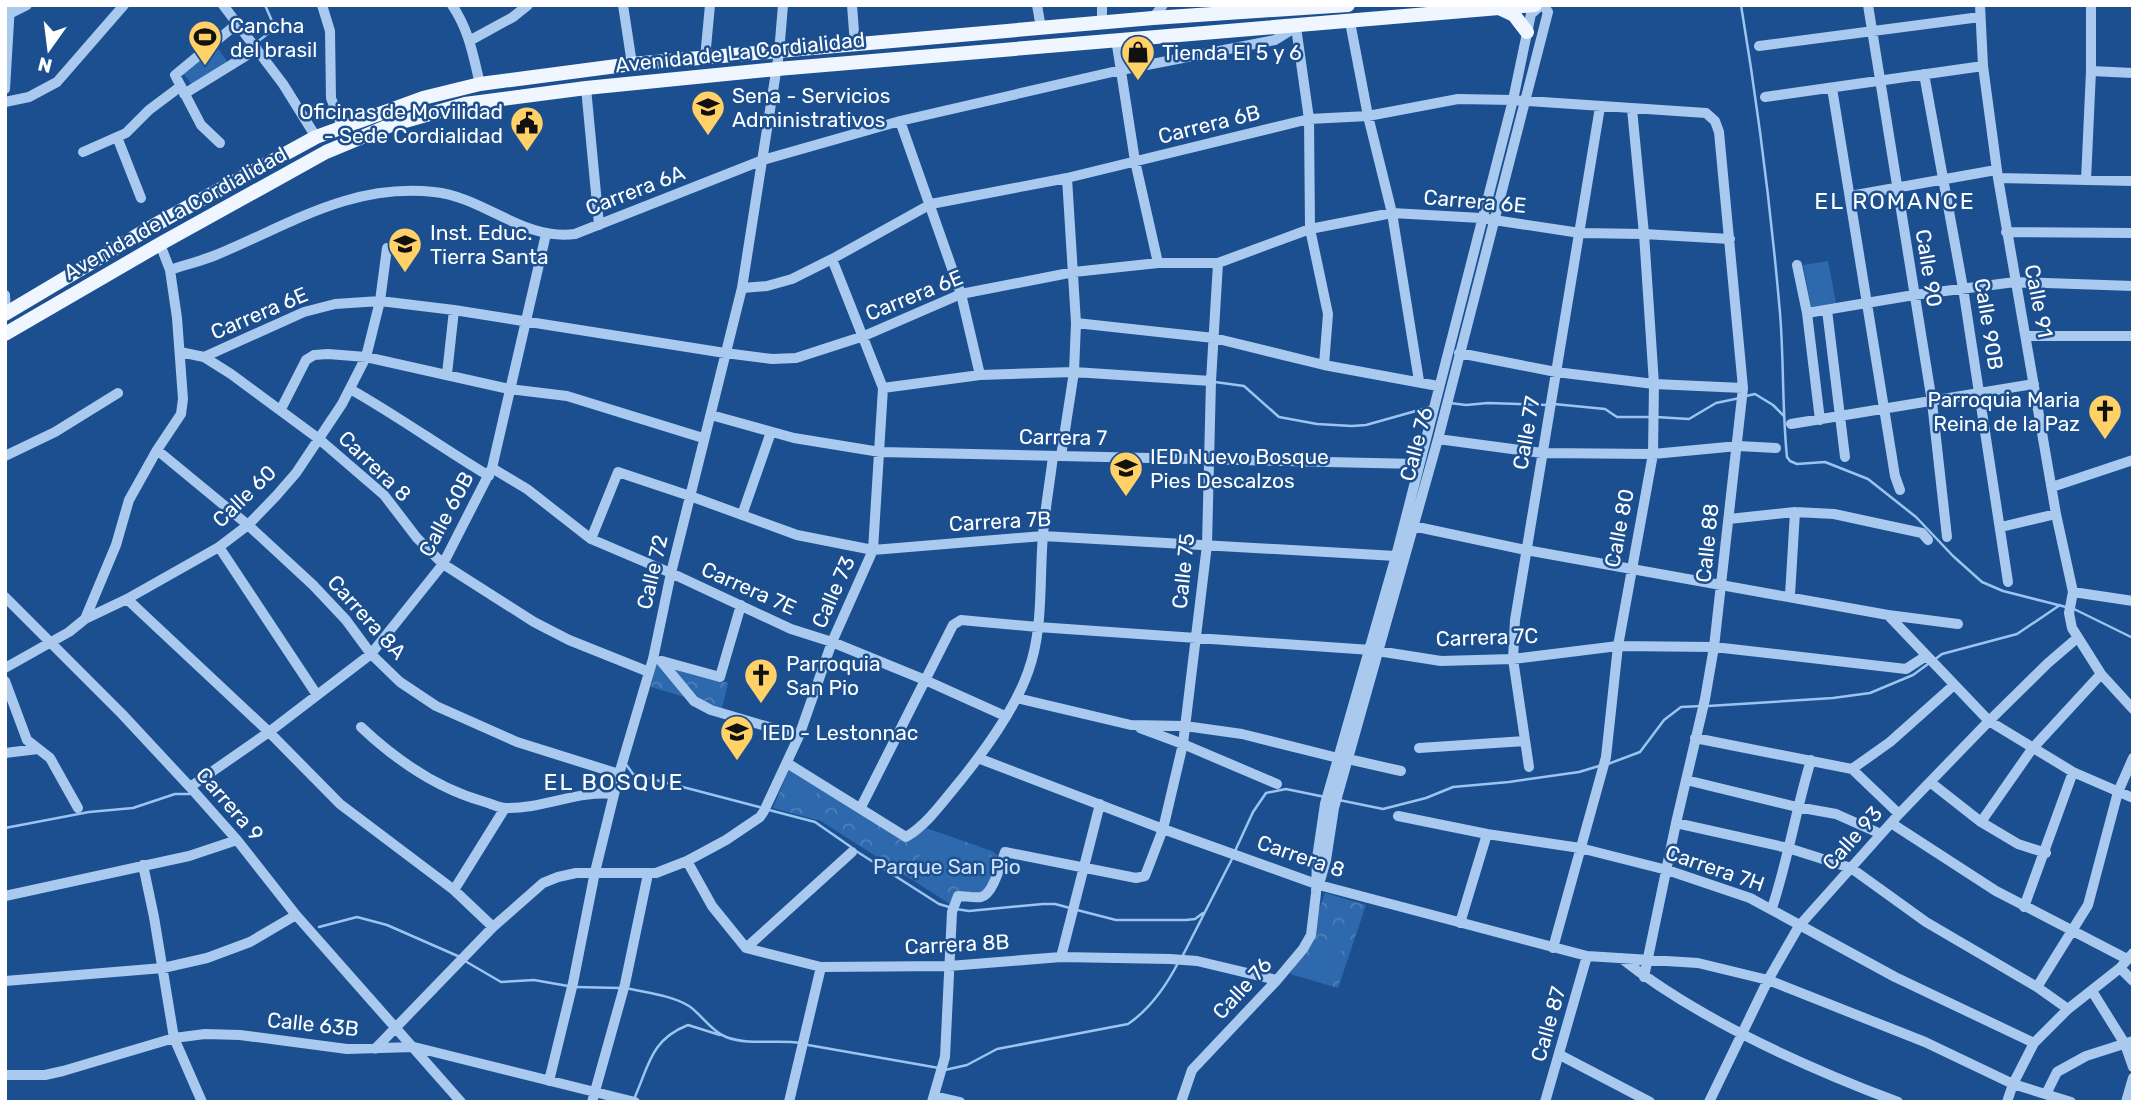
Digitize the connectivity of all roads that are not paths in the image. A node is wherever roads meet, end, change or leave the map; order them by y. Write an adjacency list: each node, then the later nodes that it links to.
1 (27, 5): 20 (street)
2 (124, 5): 52 (street)
3 (223, 5): 24 (street)
4 (322, 5): 60 (street)
5 (452, 5): 31 (street)
6 (528, 5): 31 (street)
7 (623, 5): 37 (street)
8 (710, 5): 36 (street)
9 (783, 5): 35 (street, Calle 72)
10 (852, 5): 32 (street)
11 (1037, 5): 27 (street)
12 (1102, 5): 25 (street)
13 (1163, 5): 22 (street)
14 (1348, 5): 22 (main road, Avenida de La Cordialidad)
15 (1535, 5): 19 (main road, Avenida de La Cordialidad)
16 (1542, 5): 29 (street, Calle 76); 53 (street, Calle 76)
17 (1868, 5): 28 (street, Calle 90)
18 (2091, 5): 41 (street)
19 (1500, 9): 23 (main road, Avenida de La Cordialidad); 29 (main road)
20 (9, 10): 49 (street)
21 (1980, 11): 28 (street); 38 (street, Calle 91)
22 (1153, 18): 25 (main road, Avenida de La Cordialidad)
23 (1350, 22): 26 (main road, Avenida de La Cordialidad); 57 (street)
24 (238, 23): 34 (street); 46 (street)
25 (1102, 23): 27 (main road, Avenida de La Cordialidad)
26 (1296, 27): 30 (main road, Avenida de La Cordialidad); 40 (street, Carrera 6A); 58 (street)
27 (1041, 28): 32 (main road, Avenida de La Cordialidad)
28 (1871, 31): 33 (street); 44 (street, Calle 90)
29 (1527, 32): 51 (street, Calle 76)
30 (1116, 39): 39 (main road, Avenida de La Cordialidad); 40 (street)
31 (471, 40): 45 (street)
32 (855, 45): 35 (main road, Avenida de La Cordialidad)
33 (1759, 46)
34 (257, 49): 46 (street); 62 (street)
35 (779, 52): 36 (main road, Avenida de La Cordialidad); 39 (street, Calle 72)
36 (705, 58): 37 (main road, Avenida de La Cordialidad)
37 (632, 64): 45 (main road, Avenida de La Cordialidad)
38 (1983, 66): 43 (street); 67 (street, Calle 91)
39 (777, 69): 47 (main road, Avenida de La Cordialidad); 65 (street, Calle 72)
40 (1121, 70): 59 (street, Carrera 6A); 66 (street)
41 (2091, 71): 42 (street); 70 (street)
42 (2133, 73)
43 (1924, 74): 44 (street); 69 (street, Calle 90B)
44 (1878, 80): 48 (street); 72 (street, Calle 90)
45 (480, 84): 60 (main road, Avenida de La Cordialidad)
46 (180, 85): 61 (street); 63 (street)
47 (586, 88): 79 (street); 87 (main road, Avenida de La Cordialidad)
48 (1832, 88): 50 (street); 73 (street)
49 (5, 89)
50 (1765, 97)
51 (1513, 100): 53 (street, Carrera 6B); 57 (street, Carrera 6B); 77 (street, Calle 76)
52 (5, 102)
53 (1527, 102): 54 (street, Carrera 6B); 78 (street, Calle 76)
54 (1600, 107): 55 (street, Carrera 6B); 82 (street, Calle 77)
55 (1632, 109): 56 (street, Carrera 6B); 85 (street, Calle 80)
56 (1706, 113): 86 (street, Calle 88)
57 (1368, 116): 58 (street, Carrera 6B); 76 (street)
58 (1309, 119): 66 (street, Carrera 6B); 80 (street)
59 (900, 121): 65 (street, Carrera 6A); 75 (street)
60 (342, 127): 62 (main road, Avenida de La Cordialidad)
61 (117, 137): 64 (street); 74 (street)
62 (316, 137): 107 (main road, Avenida de La Cordialidad)
63 (220, 143)
64 (83, 152)
65 (764, 160): 79 (street, Carrera 6A); 97 (street, Calle 72)
66 (1135, 161): 68 (street, Carrera 6B); 90 (street)
67 (1997, 174): 69 (street); 70 (street); 81 (street, Calle 91)
68 (1067, 178): 75 (street, Carrera 6B); 94 (street)
69 (1943, 179): 72 (street); 98 (street, Calle 90B)
70 (2087, 180): 71 (street)
71 (2133, 181)
72 (1896, 188): 73 (street); 101 (street, Calle 90)
73 (1850, 196): 103 (street)
74 (141, 198)
75 (931, 204): 89 (street, Carrera 6B); 99 (street)
76 (1392, 213): 77 (street, Carrera 6E); 80 (street, Carrera 6E); 126 (street)
77 (1481, 218): 78 (street, Carrera 6E); 129 (street, Calle 76)
78 (1494, 220): 82 (street, Carrera 6E); 117 (street, Calle 76)
79 (599, 225): 84 (street, Carrera 6A)
80 (1310, 229): 91 (street, Carrera 6E); 120 (street)
81 (2006, 232): 83 (street); 95 (street, Calle 91)
82 (1580, 233): 85 (street, Carrera 6E); 122 (street, Calle 77)
83 (2133, 233)
84 (546, 234): 93 (street, Carrera 6A); 108 (street, Calle 60B)
85 (1644, 234): 86 (street, Carrera 6E); 127 (street, Calle 80)
86 (1730, 239): 131 (street, Calle 88)
87 (160, 244): 93 (street); 110 (main road, Avenida de La Cordialidad)
88 (387, 248): 102 (street, Calle 60)
89 (832, 259): 97 (street, Carrera 6B); 111 (street, Calle 73)
90 (1158, 263): 91 (street, Carrera 6E); 94 (street, Carrera 6E)
91 (1218, 263): 114 (street, Calle 75)
92 (1797, 265): 106 (street)
93 (170, 270): 115 (street)
94 (1074, 272): 99 (street, Carrera 6E); 109 (street)
95 (2015, 282): 96 (street); 98 (street); 112 (street, Calle 91)
96 (2133, 286)
97 (742, 288): 116 (street, Calle 72)
98 (1964, 288): 101 (street); 134 (street, Calle 90B)
99 (961, 294): 111 (street, Carrera 6E); 124 (street)
100 (5, 295): 107 (street)
101 (1914, 295): 103 (street); 136 (street, Calle 90)
102 (380, 301): 104 (street, Carrera 6E); 118 (street, Carrera 6E); 119 (street, Calle 60)
103 (1868, 303): 105 (street); 137 (street)
104 (454, 310): 108 (street, Carrera 6E); 123 (street)
105 (1828, 310): 106 (street); 140 (street)
106 (1807, 313): 141 (street)
107 (5, 314)
108 (526, 321): 116 (street, Carrera 6E); 133 (street, Calle 60B)
109 (1076, 323): 114 (street); 121 (street)
110 (5, 334)
111 (864, 336): 116 (street, Carrera 6E); 130 (street, Calle 73)
112 (2026, 336): 113 (street); 128 (street, Calle 91)
113 (2133, 336)
114 (1214, 338): 120 (street); 125 (street, Calle 75)
115 (180, 352): 118 (street, Carrera 8); 149 (street)
116 (725, 353): 139 (street, Calle 72)
117 (1459, 353): 122 (street); 146 (street, Calle 76)
118 (204, 357): 138 (street, Carrera 8)
119 (366, 357): 123 (street); 132 (street, Calle 60); 138 (street)
120 (1324, 365): 126 (street)
121 (1074, 372): 124 (street); 125 (street); 154 (street)
122 (1556, 372): 127 (street); 151 (street, Calle 77)
123 (447, 374): 133 (street)
124 (980, 375): 130 (street)
125 (1211, 381): 156 (street, Calle 75)
126 (1419, 381): 129 (street)
127 (1654, 384): 131 (street); 152 (street, Calle 80)
128 (2034, 384): 134 (street); 160 (street, Calle 91)
129 (1438, 386): 158 (street, Calle 76)
130 (883, 388): 150 (street, Calle 73)
131 (1743, 388): 147 (street, Calle 88)
132 (350, 389): 145 (street, Calle 60); 159 (street, Carrera 7E)
133 (509, 389): 144 (street); 159 (street, Calle 60B)
134 (1980, 392): 136 (street); 169 (street, Calle 90B)
135 (118, 393): 153 (street)
136 (1932, 402): 137 (street); 171 (street, Calle 90)
137 (1885, 408): 140 (street); 161 (street)
138 (281, 409): 145 (street, Carrera 8)
139 (711, 415): 143 (street, Carrera 7); 144 (street, Calle 72)
140 (1841, 416): 141 (street); 155 (street)
141 (1820, 420): 142 (street)
142 (1791, 424)
143 (771, 432): 150 (street, Carrera 7); 165 (street)
144 (704, 438): 162 (street, Calle 72)
145 (319, 439): 167 (street, Calle 60); 179 (street, Carrera 8)
146 (1438, 439): 151 (street); 168 (street, Calle 76)
147 (1738, 446): 148 (street); 152 (street); 166 (street, Calle 88)
148 (1776, 448)
149 (157, 450): 167 (street, Carrera 8A); 191 (street)
150 (880, 452): 154 (street, Carrera 7); 176 (street, Calle 73)
151 (1542, 453): 152 (street); 177 (street, Calle 77)
152 (1653, 454): 180 (street, Calle 80)
153 (5, 456)
154 (1057, 456): 156 (street, Carrera 7); 170 (street)
155 (1845, 457)
156 (1209, 460): 158 (street, Carrera 7); 174 (street, Calle 75)
157 (2133, 460): 160 (street)
158 (1418, 464): 168 (street, Calle 76)
159 (491, 472): 172 (street, Carrera 7E); 179 (street, Calle 60B)
160 (2052, 487): 164 (street, Calle 91)
161 (1900, 490)
162 (690, 496): 165 (street, Carrera 7B); 172 (street, Carrera 7B); 181 (street, Calle 72)
163 (1795, 512): 166 (street); 173 (street); 184 (street)
164 (2056, 514): 169 (street); 186 (street, Calle 91)
165 (742, 515): 176 (street, Carrera 7B)
166 (1729, 519): 183 (street, Calle 88)
167 (248, 524): 175 (street, Calle 60); 201 (street, Carrera 8A)
168 (1408, 525): 177 (street); 178 (street, Calle 76); 200 (street, Calle 76)
169 (2001, 527): 182 (street, Calle 90B)
170 (1043, 536): 174 (street, Carrera 7B); 176 (street, Carrera 7B); 193 (street)
171 (1947, 537)
172 (591, 539): 181 (street, Carrera 7E)
173 (1928, 540)
174 (1207, 545): 178 (street, Carrera 7B); 194 (street, Calle 75)
175 (219, 547): 187 (street, Calle 60); 211 (street)
176 (873, 550): 197 (street, Calle 73)
177 (1525, 550): 180 (street); 202 (street, Calle 77)
178 (1396, 556): 200 (street, Calle 76)
179 (443, 564): 201 (street, Calle 60B); 206 (street, Carrera 8)
180 (1631, 569): 183 (street); 198 (street, Calle 80)
181 (671, 573): 189 (street, Carrera 7E); 203 (street, Calle 72)
182 (2008, 582)
183 (1722, 584): 184 (street); 199 (street, Calle 88)
184 (1790, 596): 190 (street)
185 (5, 597): 196 (street, Carrera 9)
186 (2072, 597): 188 (street); 195 (street)
187 (127, 599): 191 (street, Calle 60); 219 (street)
188 (2133, 601)
189 (741, 605): 197 (street, Carrera 7E); 203 (street)
190 (1888, 615): 192 (street); 204 (street)
191 (85, 619): 196 (street, Calle 60)
192 (1958, 624)
193 (1038, 627): 194 (street, Carrera 7C); 208 (street, Carrera 7C); 212 (street)
194 (1196, 638): 200 (street, Carrera 7C); 217 (street, Calle 75)
195 (2076, 639): 207 (street); 215 (street, Calle 93)
196 (52, 642): 205 (street, Calle 60); 241 (street, Carrera 9)
197 (832, 642): 208 (street, Carrera 7E); 220 (street, Calle 73)
198 (1618, 646): 199 (street, Carrera 7C); 202 (street, Carrera 7C); 259 (street, Calle 80)
199 (1714, 647): 204 (street, Carrera 7C); 221 (street, Calle 88)
200 (1375, 651): 202 (street, Carrera 7C); 229 (street, Calle 76)
201 (371, 654): 211 (street, Calle 60B); 237 (street, Carrera 8A)
202 (1513, 659): 222 (street, Calle 77)
203 (657, 660): 206 (street, Calle 72); 220 (street)
204 (1932, 662): 210 (street)
205 (5, 668)
206 (649, 672): 237 (street, Calle 72)
207 (2101, 674): 213 (street); 226 (street)
208 (925, 680): 214 (street, Carrera 7E); 246 (street)
209 (5, 681): 225 (street)
210 (1954, 685): 215 (street); 234 (street)
211 (317, 695): 219 (street, Calle 60B)
212 (1017, 698): 214 (street); 216 (street)
213 (2133, 709)
214 (1004, 716): 228 (street)
215 (1989, 721): 226 (street); 239 (street, Calle 93)
216 (1131, 725): 217 (street); 223 (street)
217 (1185, 726): 223 (street, Calle 75); 229 (street)
218 (361, 727): 249 (street)
219 (270, 732): 241 (street, Calle 60B); 271 (street)
220 (799, 736): 232 (street, Calle 73)
221 (1695, 738): 231 (street); 238 (street, Calle 88)
222 (1525, 741): 224 (street); 233 (street, Calle 77)
223 (1183, 744): 240 (street); 255 (street, Calle 75)
224 (1419, 748)
225 (38, 749): 227 (street); 248 (street)
226 (2032, 749): 236 (street); 252 (street)
227 (5, 753)
228 (978, 758): 245 (street, Carrera 8); 246 (street)
229 (1343, 758): 235 (street); 270 (street, Calle 76)
230 (2133, 758): 242 (street)
231 (1811, 760): 234 (street); 247 (street)
232 (787, 763): 246 (street); 263 (street, Calle 73)
233 (1529, 767)
234 (1852, 769): 250 (street)
235 (1401, 771)
236 (2073, 772): 242 (street); 262 (street)
237 (620, 774): 243 (street, Calle 72)
238 (1686, 780): 247 (street); 253 (street, Calle 88)
239 (1930, 782): 250 (street, Calle 93); 252 (street)
240 (1277, 784)
241 (190, 787): 258 (street, Carrera 9)
242 (2118, 792): 244 (street); 279 (street)
243 (614, 793): 249 (street); 268 (street, Calle 72)
244 (2133, 798)
245 (1100, 804): 255 (street, Carrera 8); 265 (street)
246 (861, 807)
247 (1797, 807): 257 (street); 260 (street)
248 (78, 808)
249 (505, 808): 271 (street)
250 (1899, 814): 254 (street, Calle 93)
251 (1398, 816): 256 (street, Carrera 7H)
252 (1981, 822): 262 (street)
253 (1676, 823): 260 (street); 267 (street, Calle 88)
254 (1891, 823): 257 (street, Calle 93); 273 (street)
255 (1163, 829): 265 (street, Calle 75); 270 (street, Carrera 8)
256 (1487, 834): 259 (street, Carrera 7H); 276 (street)
257 (1881, 834): 266 (street, Calle 93)
258 (237, 840): 264 (street); 275 (street, Carrera 9)
259 (1580, 848): 267 (street, Carrera 7H); 281 (street, Calle 80)
260 (1788, 848): 266 (street); 274 (street)
261 (852, 852): 280 (street)
262 (2046, 853): 273 (street)
263 (687, 861): 269 (street, Calle 73); 280 (street)
264 (143, 865): 272 (street); 288 (street)
265 (1084, 867): 283 (street); 287 (street)
266 (1851, 868): 278 (street, Calle 93); 295 (street)
267 (1667, 870): 274 (street, Carrera 7H); 285 (street, Calle 88)
268 (595, 872): 269 (street, Calle 63B); 277 (street, Calle 63B); 309 (street, Calle 72)
269 (652, 873): 312 (street)
270 (1317, 887): 276 (street, Carrera 8); 291 (street, Calle 76)
271 (454, 890): 277 (street)
272 (5, 896)
273 (2024, 907): 279 (street)
274 (1772, 908): 278 (street, Carrera 7H)
275 (296, 915): 288 (street); 298 (street, Carrera 9)
276 (1460, 923): 281 (street, Carrera 8)
277 (493, 926): 298 (street, Calle 63B)
278 (1799, 926): 292 (street, Calle 93); 302 (street, Carrera 7H)
279 (2073, 932): 286 (street); 295 (street)
280 (746, 948): 289 (street, Carrera 8B)
281 (1553, 948): 282 (street, Carrera 8)
282 (1587, 956): 284 (street, Carrera 8); 305 (street, Calle 87)
283 (1061, 957): 287 (street, Carrera 8B); 291 (street, Carrera 8B)
284 (1621, 958): 285 (street, Carrera 8); 290 (street)
285 (1648, 960): 290 (street, Calle 88); 292 (street, Carrera 8)
286 (2126, 960): 294 (street); 296 (street)
287 (949, 966): 289 (street, Carrera 8B); 313 (street)
288 (163, 968): 293 (street); 300 (street)
289 (821, 968): 317 (street)
290 (1644, 977): 299 (street)
291 (1276, 980): 319 (street, Calle 76)
292 (1768, 980): 299 (street, Calle 93); 310 (street, Carrera 8)
293 (5, 981)
294 (2133, 981)
295 (2037, 987): 297 (street)
296 (2092, 991): 297 (street); 301 (street)
297 (2068, 1009): 302 (street)
298 (395, 1028): 303 (street, Carrera 9); 304 (street, Calle 63B)
299 (1744, 1034): 322 (street, Calle 93); 323 (street)
300 (174, 1038): 304 (street, Calle 63B); 307 (street, Calle 63B); 315 (street)
301 (2129, 1042): 306 (street); 311 (street)
302 (2034, 1043): 310 (street)
303 (414, 1047): 304 (street); 309 (street); 316 (street, Carrera 9)
304 (375, 1049)
305 (1559, 1055): 320 (street, Calle 87); 321 (street)
306 (2133, 1068)
307 (5, 1075)
308 (2133, 1078): 326 (street)
309 (549, 1081): 312 (street)
310 (2013, 1084): 311 (street, Carrera 8); 324 (street)
311 (2046, 1094): 325 (street, Carrera 8)
312 (593, 1097): 314 (street)
313 (933, 1099): 318 (street)
314 (633, 1101)
315 (202, 1102)
316 (461, 1102)
317 (789, 1102)
318 (960, 1102)
319 (1181, 1102)
320 (1545, 1102)
321 (1650, 1102)
322 (1709, 1102)
323 (1898, 1102)
324 (2007, 1102)
325 (2071, 1102)
326 (2126, 1102)

